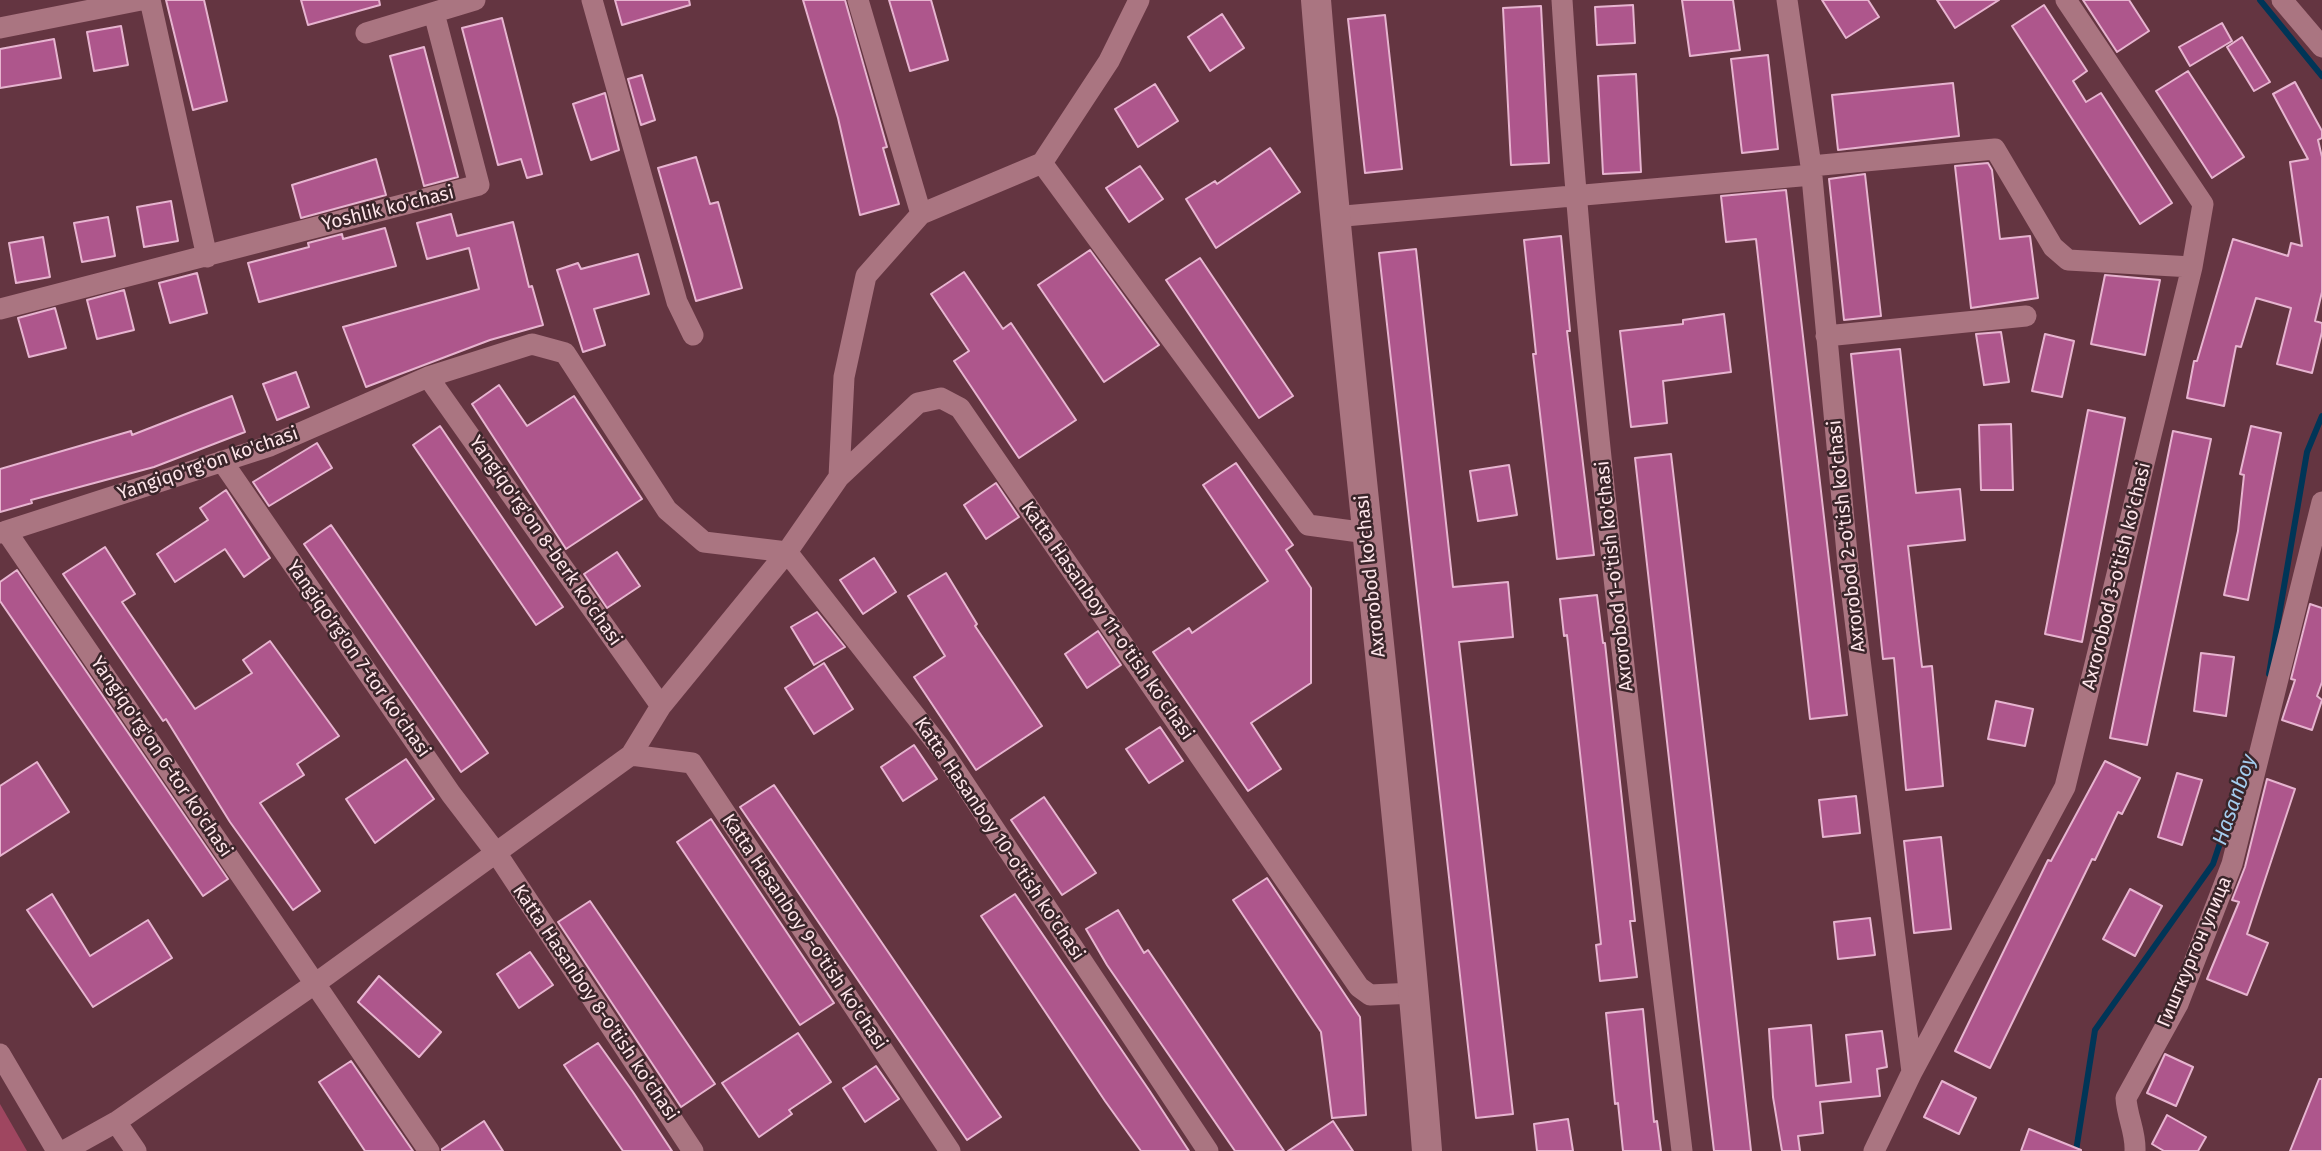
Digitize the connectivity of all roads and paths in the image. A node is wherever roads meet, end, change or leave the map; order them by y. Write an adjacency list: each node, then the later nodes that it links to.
1 (141, 0): 13 (street)
2 (149, 0): 21 (street)
3 (475, 0): 12 (street)
4 (592, 0): 25 (street)
5 (858, 0): 19 (street)
6 (1139, 0): 16 (street)
7 (1316, 0): 20 (street, Axrorobod ko'chasi)
8 (1562, 0): 18 (street, Axrorobod 1-o'tish ko'chasi)
9 (1787, 0): 17 (street, Axrorobod 2-o'tish ko'chasi)
10 (2066, 0): 22 (street, Axrorobod 3-o'tish ko'chasi)
11 (2282, 0): 15 (street)
12 (434, 13): 14 (street); 21 (street, Yoshlik ko'chasi)
13 (0, 28)
14 (366, 33)
15 (2322, 47)
16 (1042, 163): 19 (street); 32 (street)
17 (1812, 170): 18 (street); 22 (street); 26 (street, Axrorobod 2-o'tish ko'chasi)
18 (1574, 198): 20 (street); 51 (street, Axrorobod 1-o'tish ko'chasi)
19 (921, 214): 29 (street)
20 (1333, 217): 32 (street, Axrorobod ko'chasi)
21 (207, 257): 23 (street, Yoshlik ko'chasi)
22 (2192, 267): 40 (street, Axrorobod 3-o'tish ko'chasi)
23 (0, 309)
24 (2026, 316): 26 (street)
25 (693, 335)
26 (1826, 336): 40 (street, Axrorobod 2-o'tish ko'chasi)
27 (428, 377): 28 (street, Yangiqo'rg'on ko'chasi); 33 (street, Yangiqo'rg'on ko'chasi); 34 (street, Yangiqo'rg'on 8-berk ko'chasi)
28 (222, 461): 31 (street, Yangiqo'rg'on ko'chasi); 36 (street, Yangiqo'rg'on 7-tor ko'chasi)
29 (839, 477): 33 (street, Katta Hasanboy 11-o'tish ko'chasi); 38 (street, Katta Hasanboy 11-o'tish ko'chasi)
30 (2322, 502): 53 (street, Гишткургон улица)
31 (3, 532): 37 (street, Yangiqo'rg'on 6-tor ko'chasi)
32 (1367, 533): 38 (street, Axrorobod ko'chasi)
33 (787, 552): 34 (street, Katta Hasanboy 11-o'tish ko'chasi); 49 (street, Katta Hasanboy 10-o'tish ko'chasi)
34 (661, 706): 35 (street, Katta Hasanboy 11-o'tish ko'chasi)
35 (631, 755): 36 (street); 48 (street, Katta Hasanboy 9-o'tish ko'chasi)
36 (496, 854): 37 (street); 47 (street, Katta Hasanboy 8-o'tish ko'chasi)
37 (316, 984): 42 (street); 46 (street, Yangiqo'rg'on 6-tor ko'chasi)
38 (1415, 993): 50 (street, Axrorobod ko'chasi)
39 (0, 1054): 41 (street)
40 (1912, 1072): 52 (street, Axrorobod 3-o'tish ko'chasi)
41 (7, 1082): 43 (street)
42 (116, 1122): 44 (street); 45 (street)
43 (57, 1151)
44 (64, 1151)
45 (136, 1151)
46 (429, 1151)
47 (693, 1151)
48 (950, 1151)
49 (1208, 1151)
50 (1427, 1151)
51 (1682, 1151)
52 (1874, 1151)
53 (2135, 1151)

